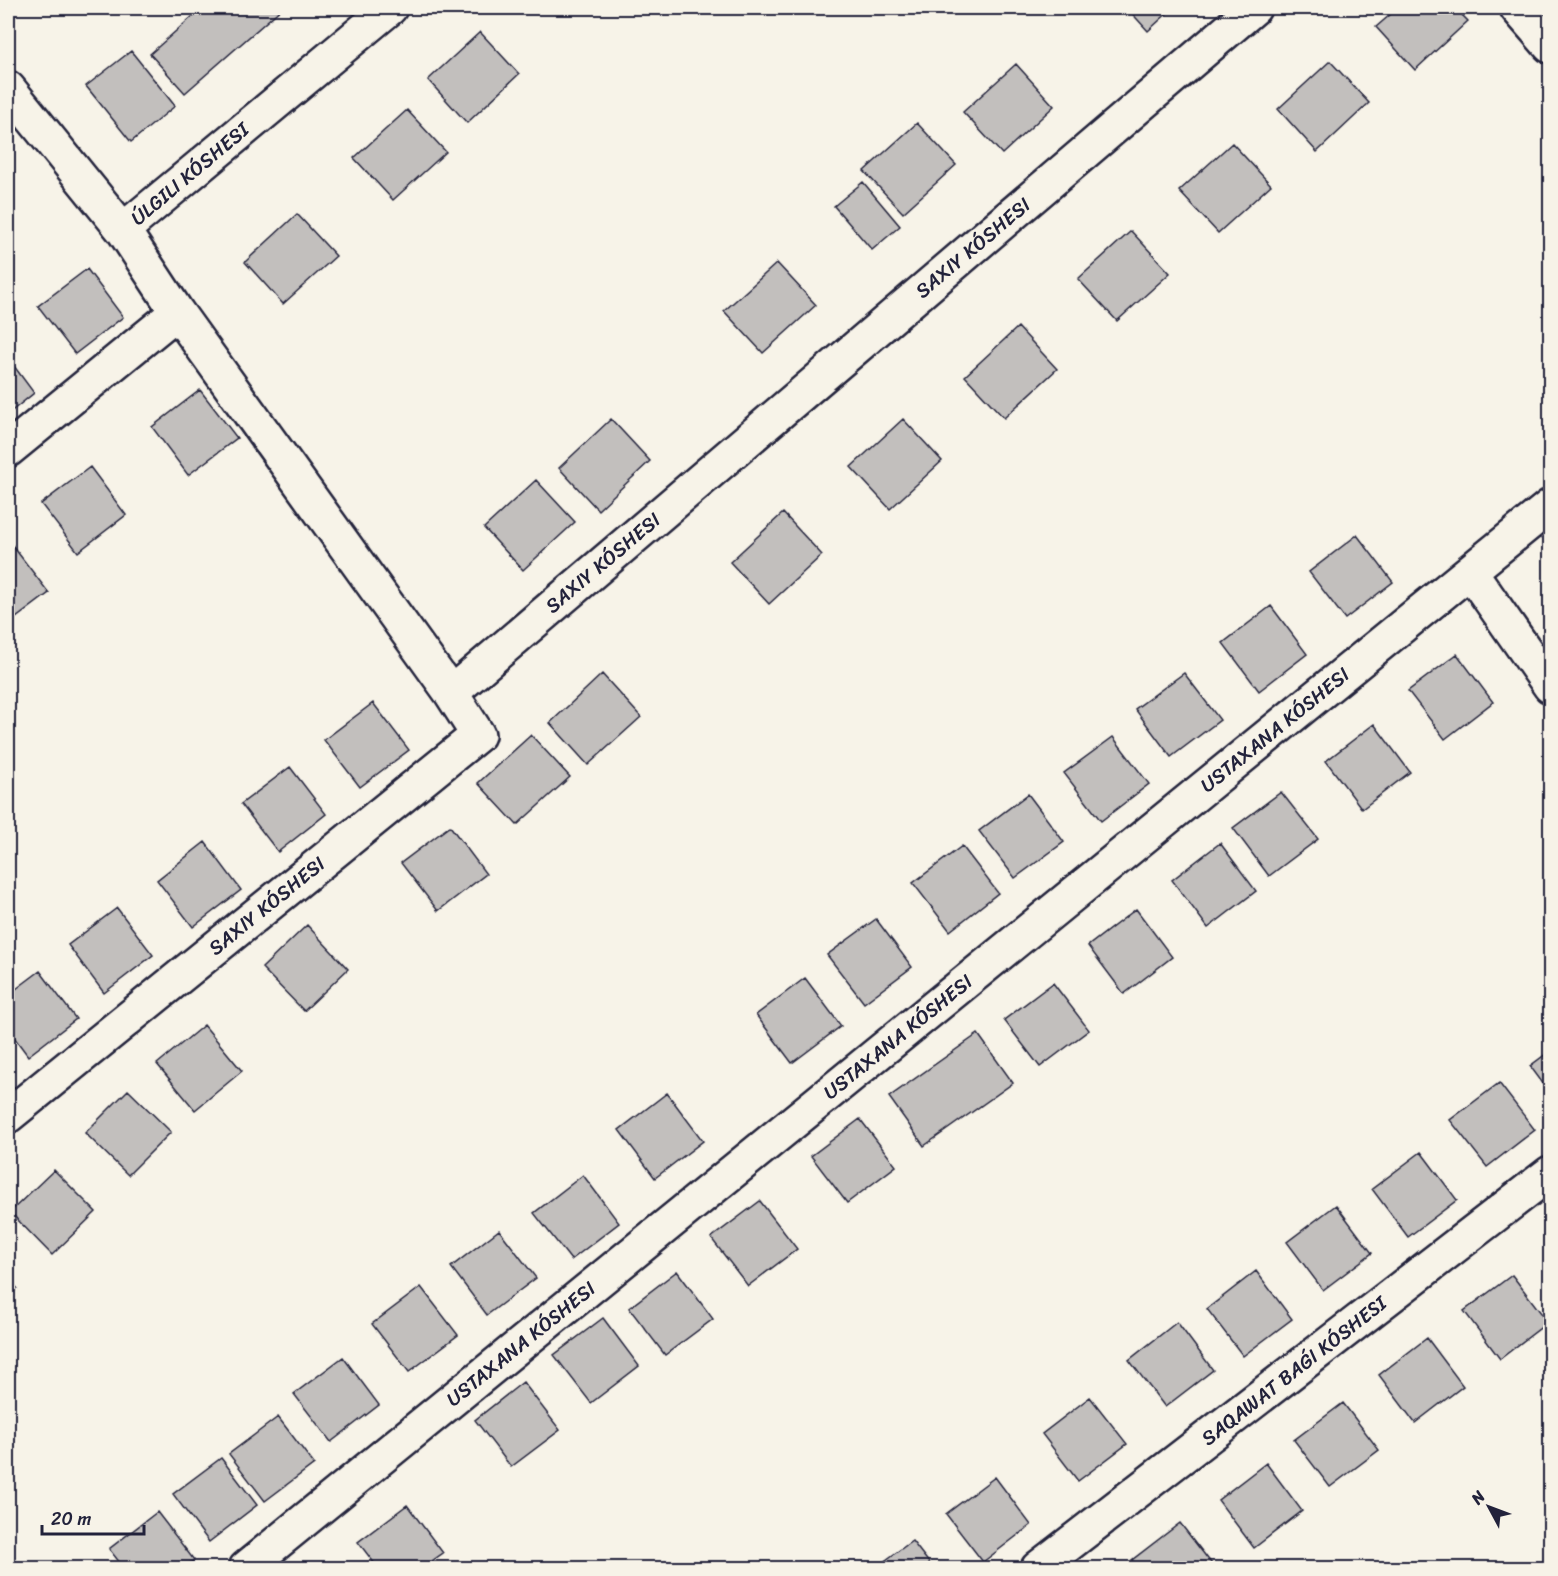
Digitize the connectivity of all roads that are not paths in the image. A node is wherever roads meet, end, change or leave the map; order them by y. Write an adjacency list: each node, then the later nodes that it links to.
1 (390, 8): 6 (street, ÚLGILI KÓSHESI)
2 (1254, 8): 12 (street)
3 (1518, 8): 4 (street)
4 (1551, 46)
5 (8, 88): 6 (street)
6 (123, 230): 7 (street, ÚLGILI KÓSHESI)
7 (177, 312): 8 (street); 12 (street, ÚLGILI KÓSHESI)
8 (8, 450)
9 (1551, 506): 10 (street, USTAXANA KÓSHESI)
10 (1470, 571): 11 (street); 15 (street, USTAXANA KÓSHESI)
11 (1551, 686)
12 (451, 693): 13 (street, ÚLGILI KÓSHESI)
13 (8, 1116)
14 (1551, 1173): 16 (street)
15 (246, 1569)
16 (1038, 1569)

